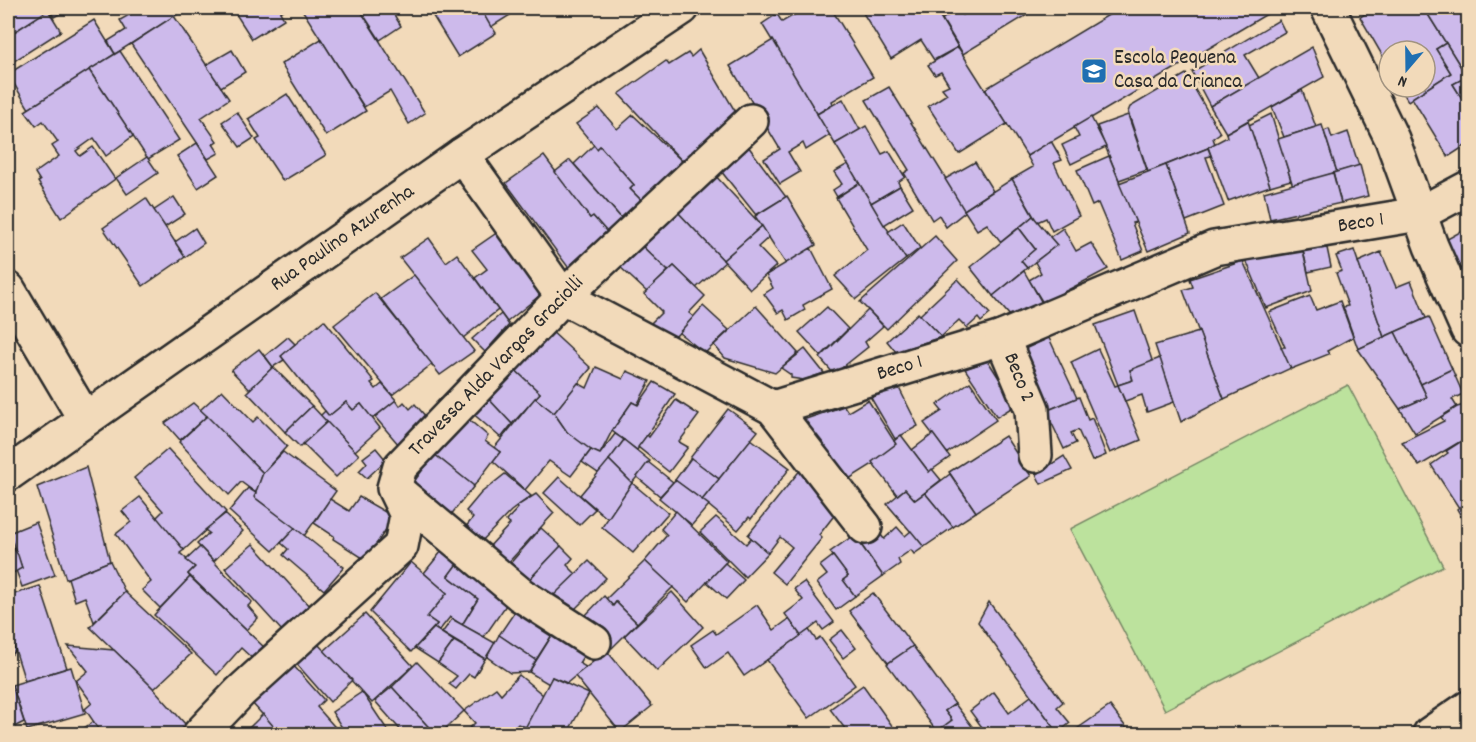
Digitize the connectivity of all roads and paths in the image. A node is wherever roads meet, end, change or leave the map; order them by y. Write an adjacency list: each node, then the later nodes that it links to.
1 (681, 8): 4 (street, Rua Paulino Azurenha)
2 (1328, 8): 6 (street)
3 (751, 121): 8 (street, Travessa Alda Vargas Graciolli)
4 (462, 155): 8 (street); 12 (street, Rua Paulino Azurenha)
5 (1468, 188): 6 (street, Beco 1)
6 (1419, 214): 9 (street); 10 (street, Beco 1)
7 (8, 289): 12 (street)
8 (563, 297): 11 (street); 15 (street, Travessa Alda Vargas Graciolli)
9 (1468, 330)
10 (1002, 338): 11 (street, Beco 1); 13 (street, Beco 2)
11 (773, 408): 16 (street)
12 (85, 419): 14 (street, Rua Paulino Azurenha)
13 (1035, 455)
14 (8, 474)
15 (394, 488): 17 (street); 19 (street)
16 (865, 527)
17 (594, 642)
18 (1468, 708): 20 (street)
19 (200, 735)
20 (1430, 735)

